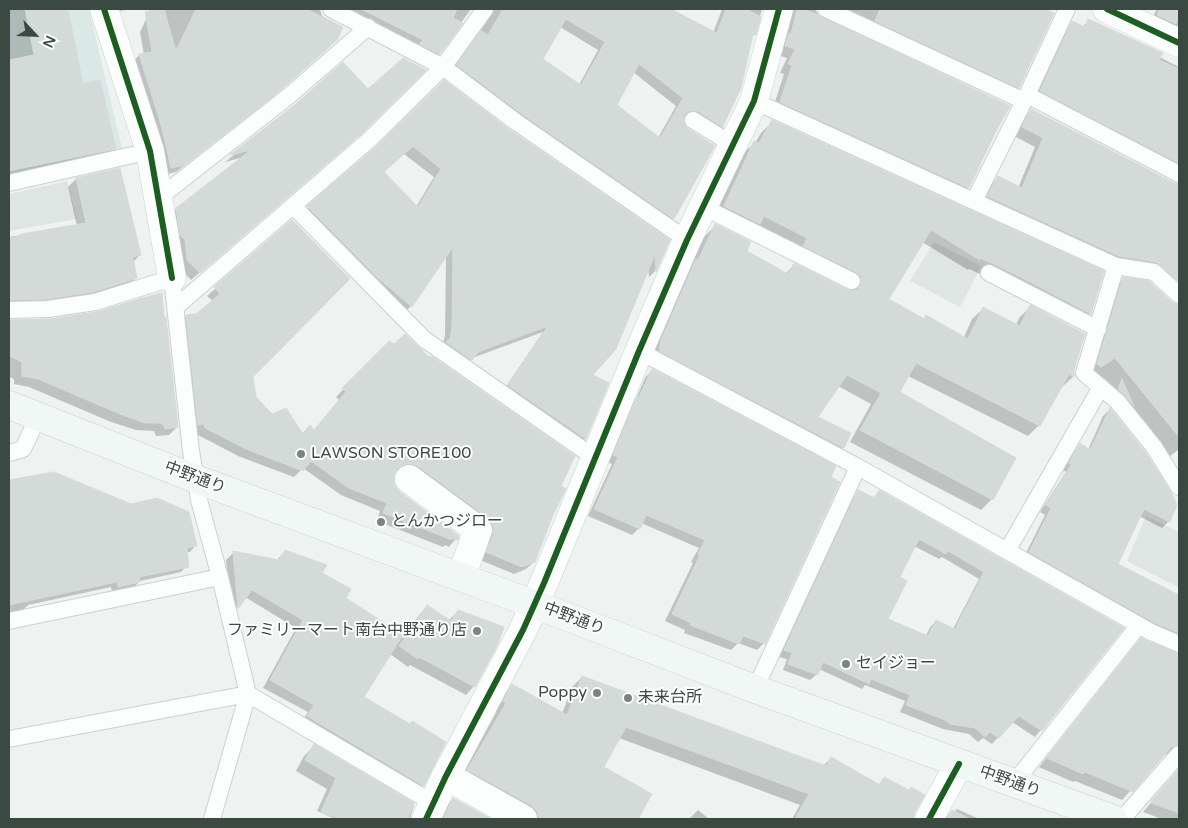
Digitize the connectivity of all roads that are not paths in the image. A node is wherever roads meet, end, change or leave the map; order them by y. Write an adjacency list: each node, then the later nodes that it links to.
1 (104, 9): 15 (street)
2 (331, 9): 8 (lane)
3 (485, 9): 10 (lane)
4 (826, 9): 11 (lane)
5 (1067, 9): 11 (lane)
6 (1107, 9): 9 (street)
7 (773, 12): 12 (street)
8 (368, 27): 10 (lane); 18 (lane)
9 (1179, 43)
10 (443, 67): 20 (lane); 22 (lane)
11 (1026, 98): 16 (lane); 19 (lane)
12 (754, 102): 14 (street); 19 (lane)
13 (693, 120): 14 (lane)
14 (733, 145): 21 (street)
15 (150, 150): 17 (lane); 18 (street)
16 (1179, 174)
17 (9, 183)
18 (159, 194): 25 (street)
19 (974, 201): 23 (lane)
20 (293, 206): 28 (lane); 36 (lane)
21 (703, 207): 22 (street); 26 (lane)
22 (688, 240): 31 (street)
23 (1116, 266): 27 (lane); 30 (lane)
24 (989, 273): 30 (lane)
25 (172, 278): 28 (lane); 29 (lane)
26 (852, 281)
27 (1179, 295)
28 (176, 307): 38 (lane)
29 (9, 310)
30 (1098, 328): 32 (lane)
31 (638, 351): 36 (street); 37 (lane)
32 (1101, 387): 40 (lane); 41 (lane)
33 (9, 405): 34 (main road, 中野通り)
34 (38, 417): 35 (lane); 38 (main road, 中野通り)
35 (9, 453)
36 (595, 458): 44 (street)
37 (858, 467): 41 (lane); 48 (lane)
38 (196, 479): 42 (lane); 43 (main road, 中野通り)
39 (409, 479): 43 (street)
40 (1179, 487)
41 (1007, 551): 46 (lane)
42 (220, 577): 45 (lane); 49 (lane)
43 (461, 577): 44 (main road, 中野通り)
44 (535, 604): 48 (main road, 中野通り); 53 (street)
45 (9, 621)
46 (1139, 625): 47 (lane); 54 (lane)
47 (1179, 644)
48 (755, 689): 52 (main road, 中野通り)
49 (248, 694): 50 (lane); 55 (lane); 56 (lane)
50 (9, 738)
51 (1179, 754): 60 (lane)
52 (959, 764): 54 (main road, 中野通り); 58 (street)
53 (446, 776): 55 (street); 57 (street)
54 (1014, 783): 59 (main road, 中野通り)
55 (429, 811)
56 (212, 819)
57 (523, 819)
58 (929, 819)
59 (1113, 819)
60 (1122, 819)

